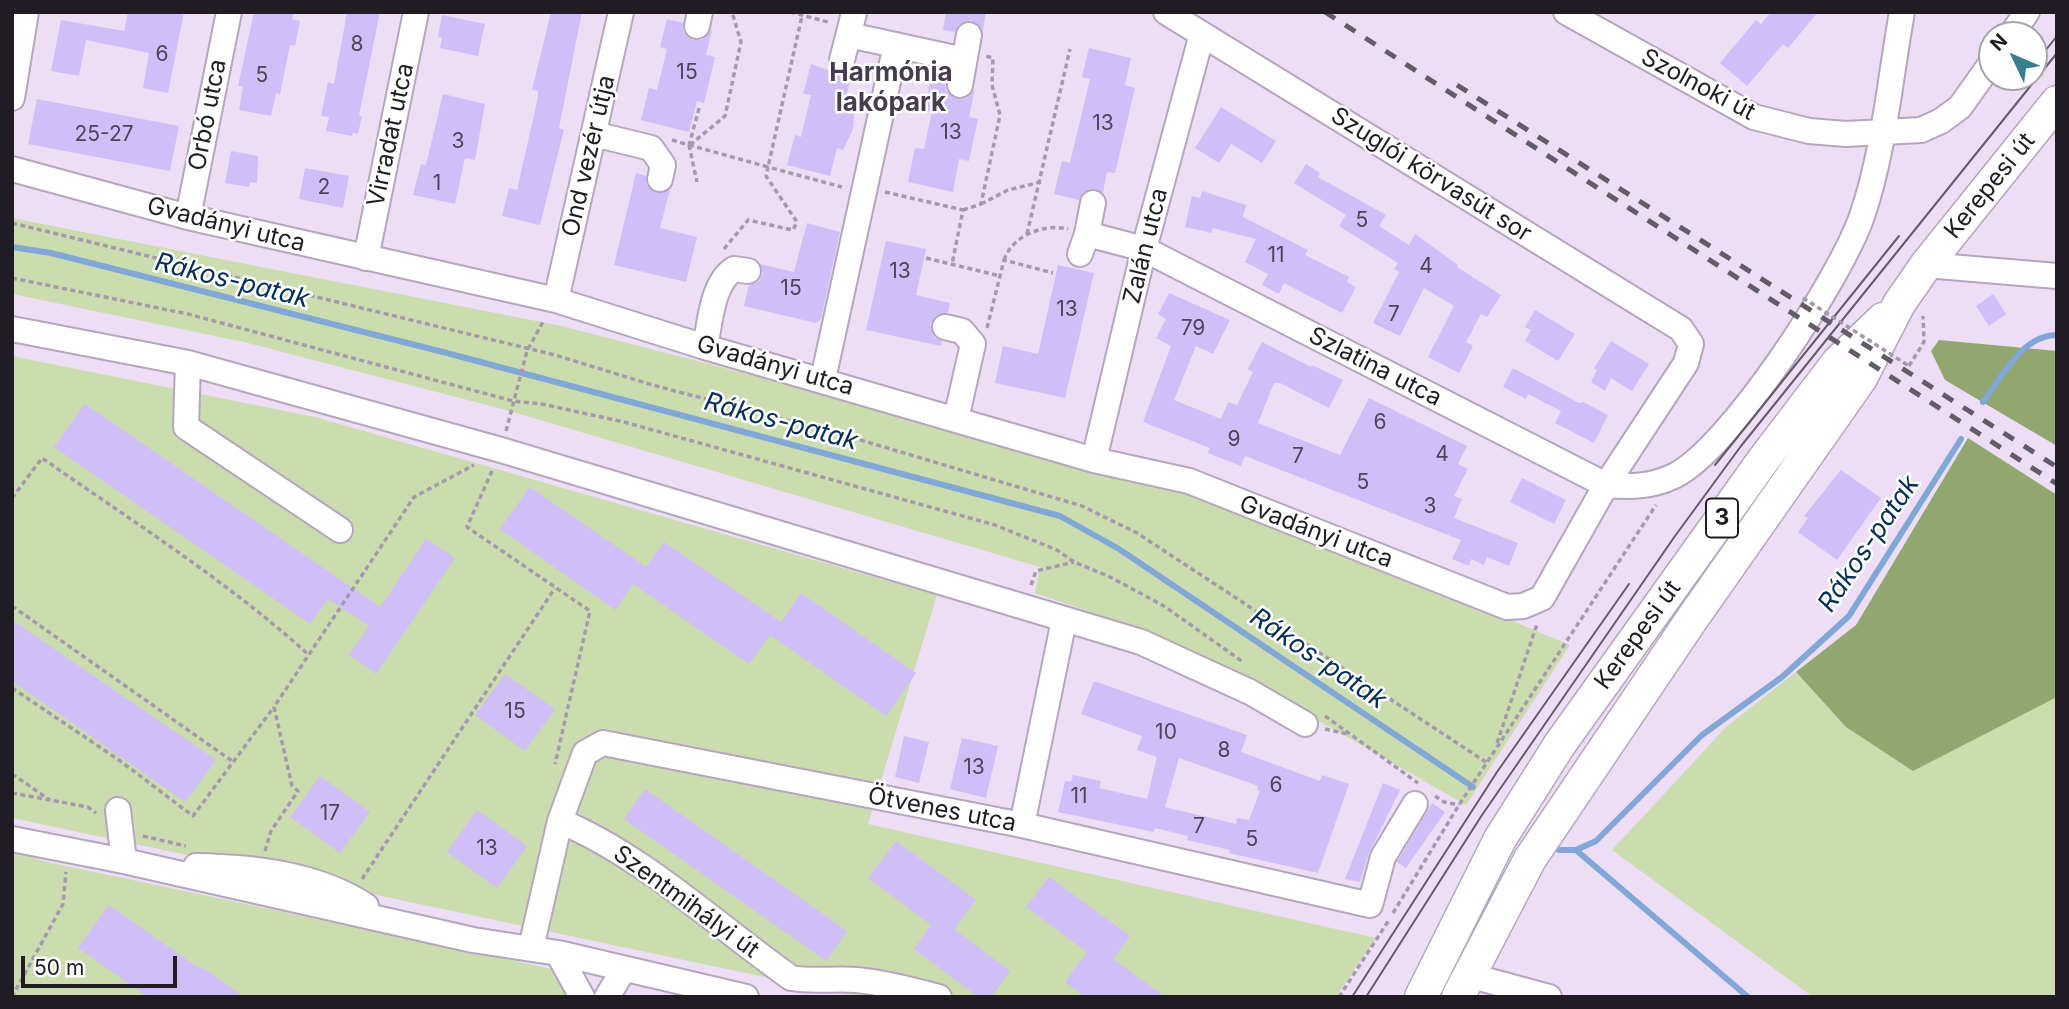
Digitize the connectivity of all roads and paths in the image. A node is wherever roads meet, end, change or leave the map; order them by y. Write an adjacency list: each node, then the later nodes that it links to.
1 (229, 12): 33 (street, Orbó utca)
2 (416, 12): 39 (street, Virradat utca)
3 (621, 12): 22 (street, Ond vezér útja)
4 (733, 12): 23 (path)
5 (790, 12): 9 (path)
6 (1166, 12): 12 (street, Szuglói körvasút sor)
7 (1566, 12): 21 (street, Szolnoki út)
8 (1902, 12): 21 (street)
9 (802, 16): 11 (path); 24 (path)
10 (21, 18): 19 (street)
11 (851, 25): 13 (street); 16 (street)
12 (1202, 34): 38 (street, Zalán utca); 64 (street, Szuglói körvasút sor)
13 (896, 46): 14 (street); 29 (street)
14 (967, 49): 18 (street); 31 (path)
15 (1070, 49): 27 (path)
16 (842, 60)
17 (1978, 82): 21 (street)
18 (960, 85)
19 (12, 98)
20 (2057, 102): 43 (main road, Kerepesi út / 3)
21 (1881, 132): 63 (street)
22 (594, 134): 26 (street); 50 (street, Ond vezér útja)
23 (689, 145): 24 (path); 28 (path)
24 (768, 167): 29 (path); 35 (path)
25 (12, 169): 33 (street, Gvadányi utca)
26 (660, 179)
27 (1041, 182): 31 (path); 36 (path)
28 (696, 183)
29 (874, 192): 32 (path); 58 (street)
30 (1093, 203): 37 (street)
31 (981, 204): 32 (path)
32 (963, 210): 42 (path)
33 (188, 217): 39 (street, Gvadányi utca)
34 (12, 223): 56 (path)
35 (793, 230)
36 (1027, 234): 37 (path); 41 (path)
37 (1084, 244): 38 (street, Szlatina utca)
38 (1143, 249): 62 (street, Zalán utca); 64 (street, Szlatina utca)
39 (366, 258): 50 (street, Gvadányi utca)
40 (926, 258): 42 (path)
41 (1004, 260): 45 (path); 46 (path)
42 (952, 264): 46 (path)
43 (1926, 265): 47 (street); 51 (main road, Kerepesi út / 3)
44 (748, 271): 55 (street)
45 (1053, 272)
46 (1000, 276): 54 (path)
47 (2057, 276)
48 (12, 278): 59 (path)
49 (1803, 298): 51 (path, bridge)
50 (556, 300): 55 (street, Gvadányi utca); 56 (path)
51 (1910, 305): 96 (main road, Kerepesi út / 3); 100 (main road, Kerepesi út / 3)
52 (945, 327): 60 (street)
53 (12, 329): 57 (street)
54 (987, 329)
55 (705, 347): 58 (street, Gvadányi utca)
56 (527, 351): 59 (path); 80 (path)
57 (188, 363): 61 (street); 66 (street)
58 (823, 379): 60 (street, Gvadányi utca)
59 (513, 401): 61 (path); 67 (path)
60 (956, 419): 62 (street, Gvadányi utca)
61 (500, 450): 69 (path); 72 (street); 73 (path)
62 (1094, 460): 71 (street, Gvadányi utca)
63 (1674, 476): 64 (street); 78 (path)
64 (1606, 485): 71 (street)
65 (12, 498): 73 (path)
66 (340, 530)
67 (1074, 562): 68 (path); 74 (path)
68 (1036, 570)
69 (555, 587): 81 (path); 95 (path)
70 (12, 606): 79 (path)
71 (1523, 606): 78 (path)
72 (1064, 620): 77 (street); 89 (street)
73 (309, 656): 76 (path)
74 (1244, 663)
75 (12, 688): 79 (path)
76 (274, 707): 79 (path); 92 (path)
77 (1312, 718): 84 (path)
78 (1494, 750): 80 (path)
79 (232, 761)
80 (1486, 762): 86 (path)
81 (554, 771)
82 (12, 774): 85 (path)
83 (12, 793): 85 (path)
84 (1423, 794): 86 (path); 89 (street, Ötvenes utca)
85 (52, 801): 87 (path)
86 (1459, 804): 106 (path)
87 (119, 821): 91 (path); 93 (street)
88 (560, 821): 89 (street, Ötvenes utca); 97 (street); 105 (street, Szentmihályi út)
89 (1022, 825)
90 (12, 839): 93 (street, Szentmihályi út)
91 (188, 846)
92 (262, 861)
93 (134, 863): 97 (street, Szentmihályi út)
94 (66, 870): 101 (path)
95 (357, 887)
96 (1446, 943): 107 (main road); 108 (main road, Kerepesi út / 3)
97 (531, 948): 98 (street, Szentmihályi út)
98 (558, 953): 99 (street, Szentmihályi út); 102 (street)
99 (624, 969): 103 (street); 104 (street, Szentmihályi út)
100 (1463, 986): 109 (street)
101 (12, 997)
102 (582, 997)
103 (607, 997)
104 (746, 997)
105 (939, 997)
106 (1339, 997)
107 (1409, 997)
108 (1421, 997)
109 (1549, 997)

